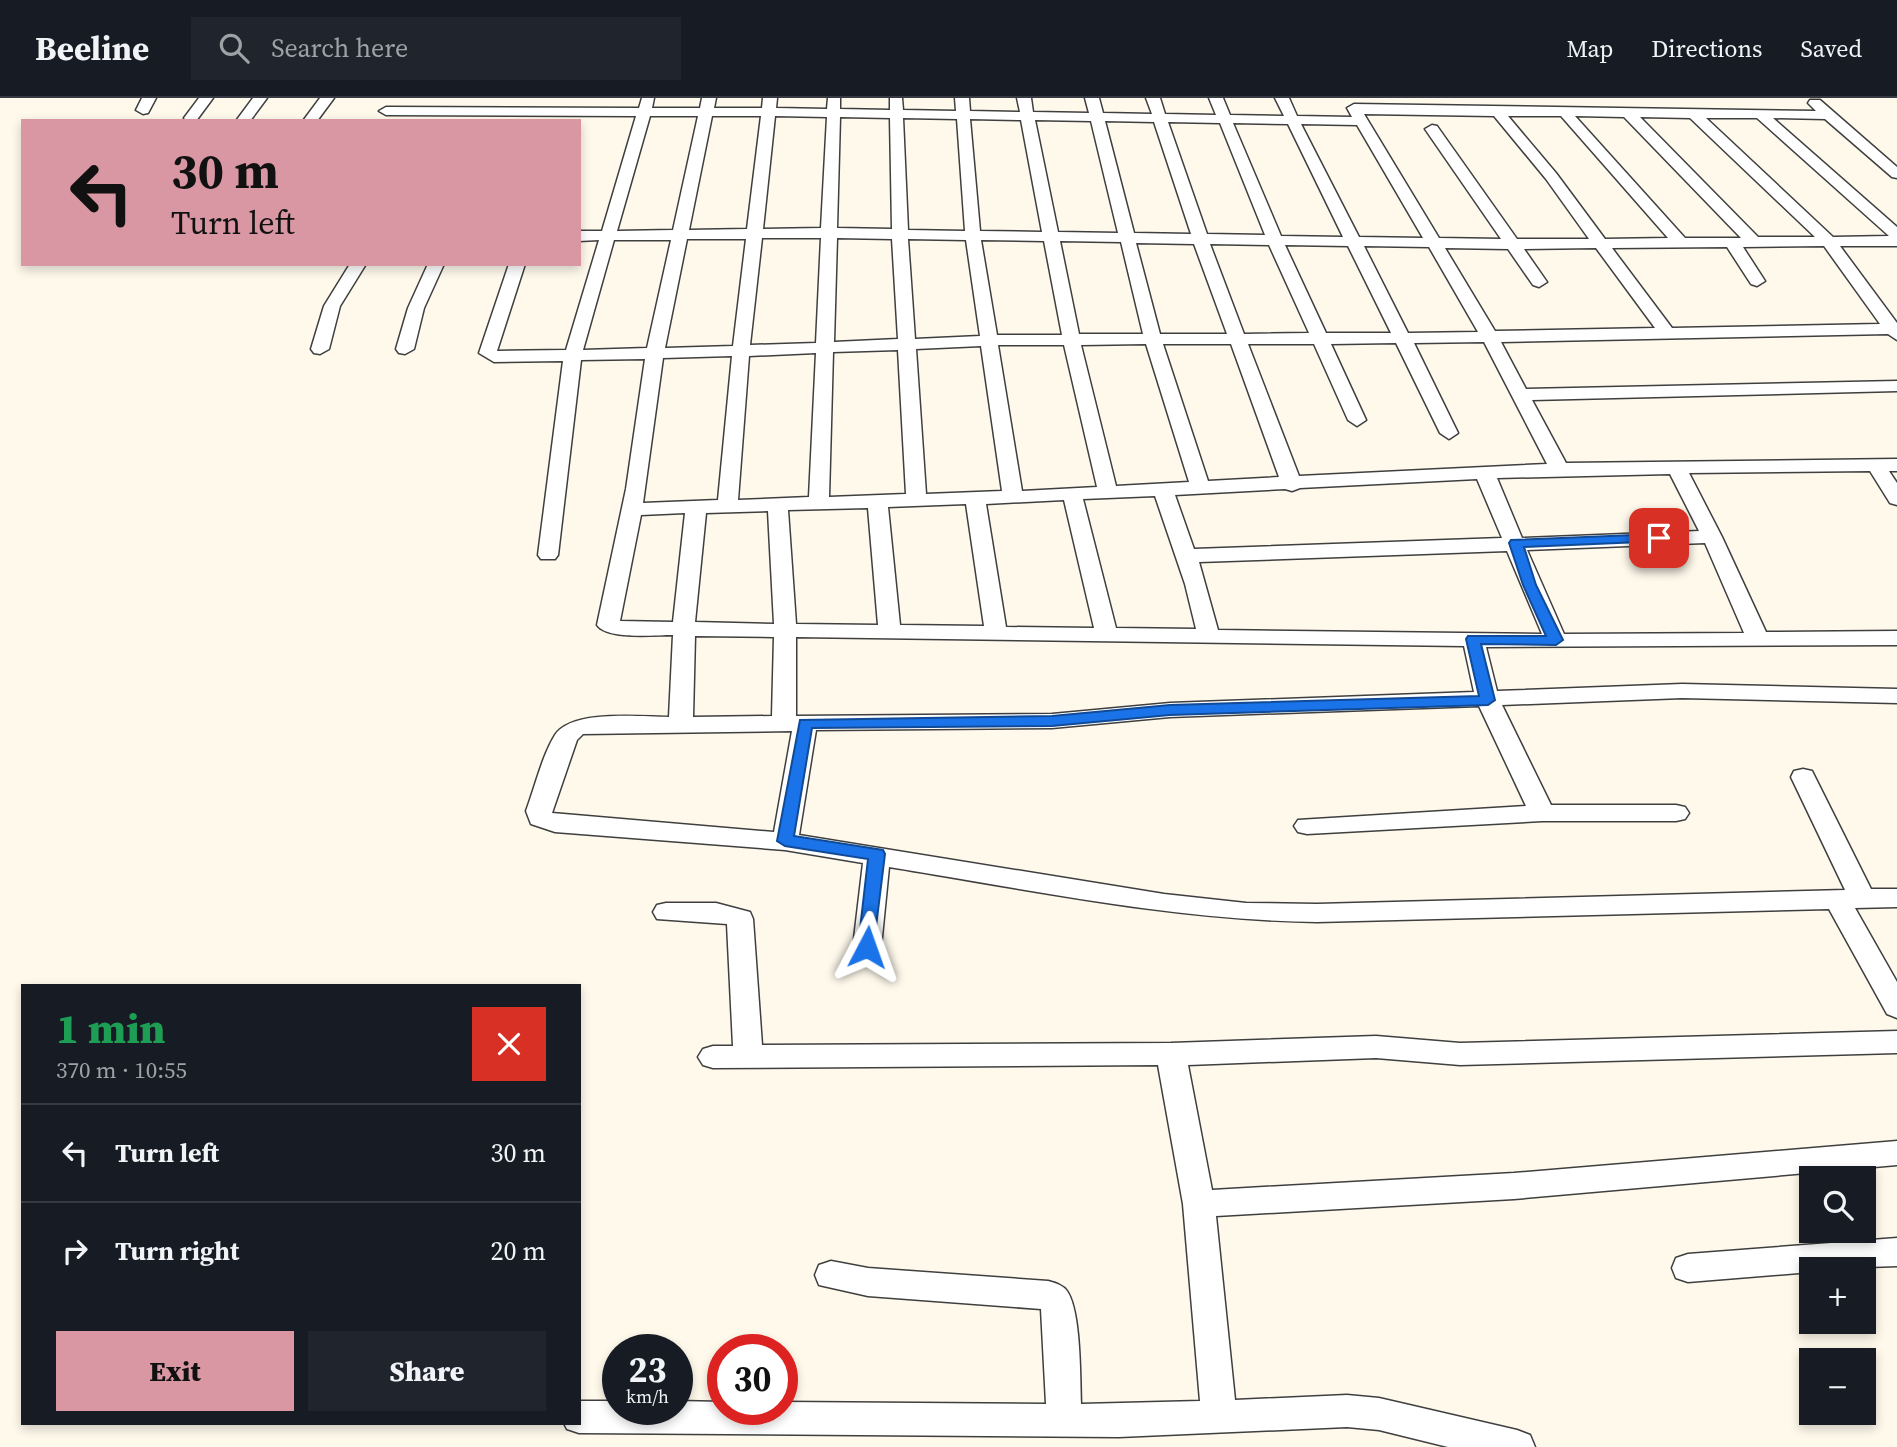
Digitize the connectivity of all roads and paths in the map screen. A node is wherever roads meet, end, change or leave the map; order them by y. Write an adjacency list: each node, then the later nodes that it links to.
1 (206, 98): 37 (street)
2 (260, 98): 39 (street)
3 (327, 98): 40 (street)
4 (394, 98): 34 (street)
5 (962, 98): 35 (street)
6 (1024, 98): 36 (street)
7 (1092, 98): 38 (street)
8 (1153, 98): 41 (street)
9 (1216, 98): 42 (street)
10 (1282, 98): 43 (street)
11 (1411, 98): 27 (street)
12 (1473, 98): 28 (street)
13 (1539, 98): 29 (street)
14 (1602, 98): 30 (street)
15 (1666, 98): 31 (street)
16 (1731, 98): 32 (street)
17 (1809, 98): 33 (street)
18 (646, 105): 19 (street); 25 (street); 52 (street)
19 (707, 105): 20 (street); 49 (street)
20 (769, 105): 21 (street); 47 (street)
21 (833, 105): 22 (street); 46 (street)
22 (896, 106): 35 (street); 48 (street)
23 (451, 110): 24 (street); 34 (street)
24 (517, 110): 25 (street)
25 (583, 110)
26 (1355, 110): 27 (street); 43 (street); 63 (street)
27 (1419, 111): 28 (street)
28 (1490, 112): 29 (street); 66 (street)
29 (1558, 113): 30 (street); 64 (street)
30 (1622, 113): 31 (street); 62 (street)
31 (1688, 114): 32 (street); 57 (street)
32 (1754, 114): 33 (street); 50 (street)
33 (1827, 115): 45 (street)
34 (383, 116)
35 (964, 116): 36 (street); 53 (street)
36 (1027, 117): 38 (street); 54 (street)
37 (191, 118)
38 (1098, 118): 41 (street); 55 (street)
39 (244, 119)
40 (311, 119)
41 (1161, 119): 42 (street); 56 (street)
42 (1225, 120): 43 (street); 59 (street)
43 (1292, 121): 60 (street)
44 (1432, 129): 65 (street)
45 (1897, 174)
46 (828, 233): 47 (street); 48 (street); 82 (street)
47 (755, 234): 49 (street); 85 (street)
48 (900, 234): 53 (street); 81 (street)
49 (679, 235): 52 (street); 86 (street)
50 (1897, 235)
51 (581, 236): 52 (street)
52 (609, 236): 87 (street)
53 (973, 236): 54 (street); 79 (street)
54 (1051, 237): 55 (street); 76 (street)
55 (1127, 239): 56 (street); 77 (street)
56 (1201, 241): 59 (street); 80 (street)
57 (1828, 241): 58 (street); 62 (street); 72 (street)
58 (1897, 241)
59 (1276, 242): 60 (street); 78 (street)
60 (1353, 242): 63 (street); 75 (street)
61 (1732, 242): 62 (street); 64 (street); 70 (street)
62 (1754, 242)
63 (1435, 243): 65 (street); 74 (street)
64 (1680, 243): 66 (street)
65 (1511, 244): 66 (street); 71 (street)
66 (1602, 244): 73 (street)
67 (357, 266): 83 (street)
68 (435, 266): 84 (street)
69 (516, 266): 87 (street)
70 (1757, 281)
71 (1539, 282)
72 (1895, 331): 73 (street)
73 (1668, 334): 74 (street)
74 (1490, 337): 75 (street); 89 (street)
75 (1404, 338): 78 (street); 91 (street)
76 (1071, 339): 77 (street); 79 (street); 100 (street)
77 (1153, 339): 80 (street); 98 (street)
78 (1320, 339): 80 (street); 90 (street)
79 (990, 340): 81 (street); 103 (street)
80 (1238, 340): 97 (street)
81 (907, 342): 82 (street); 105 (street)
82 (823, 347): 85 (street); 107 (street)
83 (320, 349)
84 (405, 349)
85 (741, 351): 86 (street); 110 (street)
86 (655, 353): 87 (street); 111 (street)
87 (573, 355): 114 (street)
88 (1897, 386): 89 (street)
89 (1522, 395): 94 (street)
90 (1357, 420)
91 (1449, 433)
92 (1876, 465): 93 (street); 95 (street); 104 (street)
93 (1897, 465)
94 (1559, 469): 95 (street); 96 (street)
95 (1676, 469): 112 (street)
96 (1485, 474): 97 (street); 113 (street)
97 (1292, 485): 98 (street)
98 (1200, 489): 99 (street)
99 (1163, 490): 100 (street); 115 (street)
100 (1108, 493): 101 (street)
101 (1072, 494): 103 (street); 120 (street)
102 (975, 498): 103 (street); 105 (street); 119 (street)
103 (1013, 498)
104 (1897, 499)
105 (916, 500): 106 (street)
106 (878, 502): 107 (street); 118 (street)
107 (819, 503): 108 (street)
108 (778, 505): 110 (street); 117 (street)
109 (696, 507): 110 (street); 111 (street); 116 (street)
110 (727, 507)
111 (632, 509): 116 (street)
112 (1712, 537): 113 (street); 125 (street)
113 (1516, 543): 115 (street); 124 (street)
114 (548, 555)
115 (1186, 556): 121 (street)
116 (684, 627): 117 (street); 129 (street)
117 (785, 630): 118 (street); 128 (street)
118 (890, 632): 119 (street)
119 (996, 634): 120 (street)
120 (1107, 635): 121 (street)
121 (1209, 637): 123 (street)
122 (1897, 638): 125 (street)
123 (1473, 639): 124 (street); 127 (street)
124 (1556, 640): 125 (street)
125 (1758, 640)
126 (1897, 696): 127 (street)
127 (1488, 700): 128 (street); 131 (street)
128 (795, 723): 129 (street); 134 (street)
129 (681, 725): 134 (street)
130 (1803, 777): 137 (street)
131 (1542, 813): 132 (street); 133 (street)
132 (1676, 813)
133 (1307, 826)
134 (785, 841): 135 (street)
135 (877, 854): 137 (street); 139 (street)
136 (1897, 898): 137 (street)
137 (1850, 899): 140 (street)
138 (666, 912): 143 (street)
139 (867, 947)
140 (1897, 1007)
141 (1897, 1042): 142 (street)
142 (1171, 1054): 143 (street); 146 (street)
143 (748, 1056): 144 (street)
144 (713, 1057)
145 (1897, 1153): 146 (street)
146 (1199, 1204): 150 (street)
147 (1897, 1252): 148 (street)
148 (1688, 1268)
149 (831, 1275): 152 (street)
150 (1219, 1416): 152 (street); 153 (street)
151 (581, 1417): 152 (street)
152 (1065, 1421)
153 (1517, 1447)

